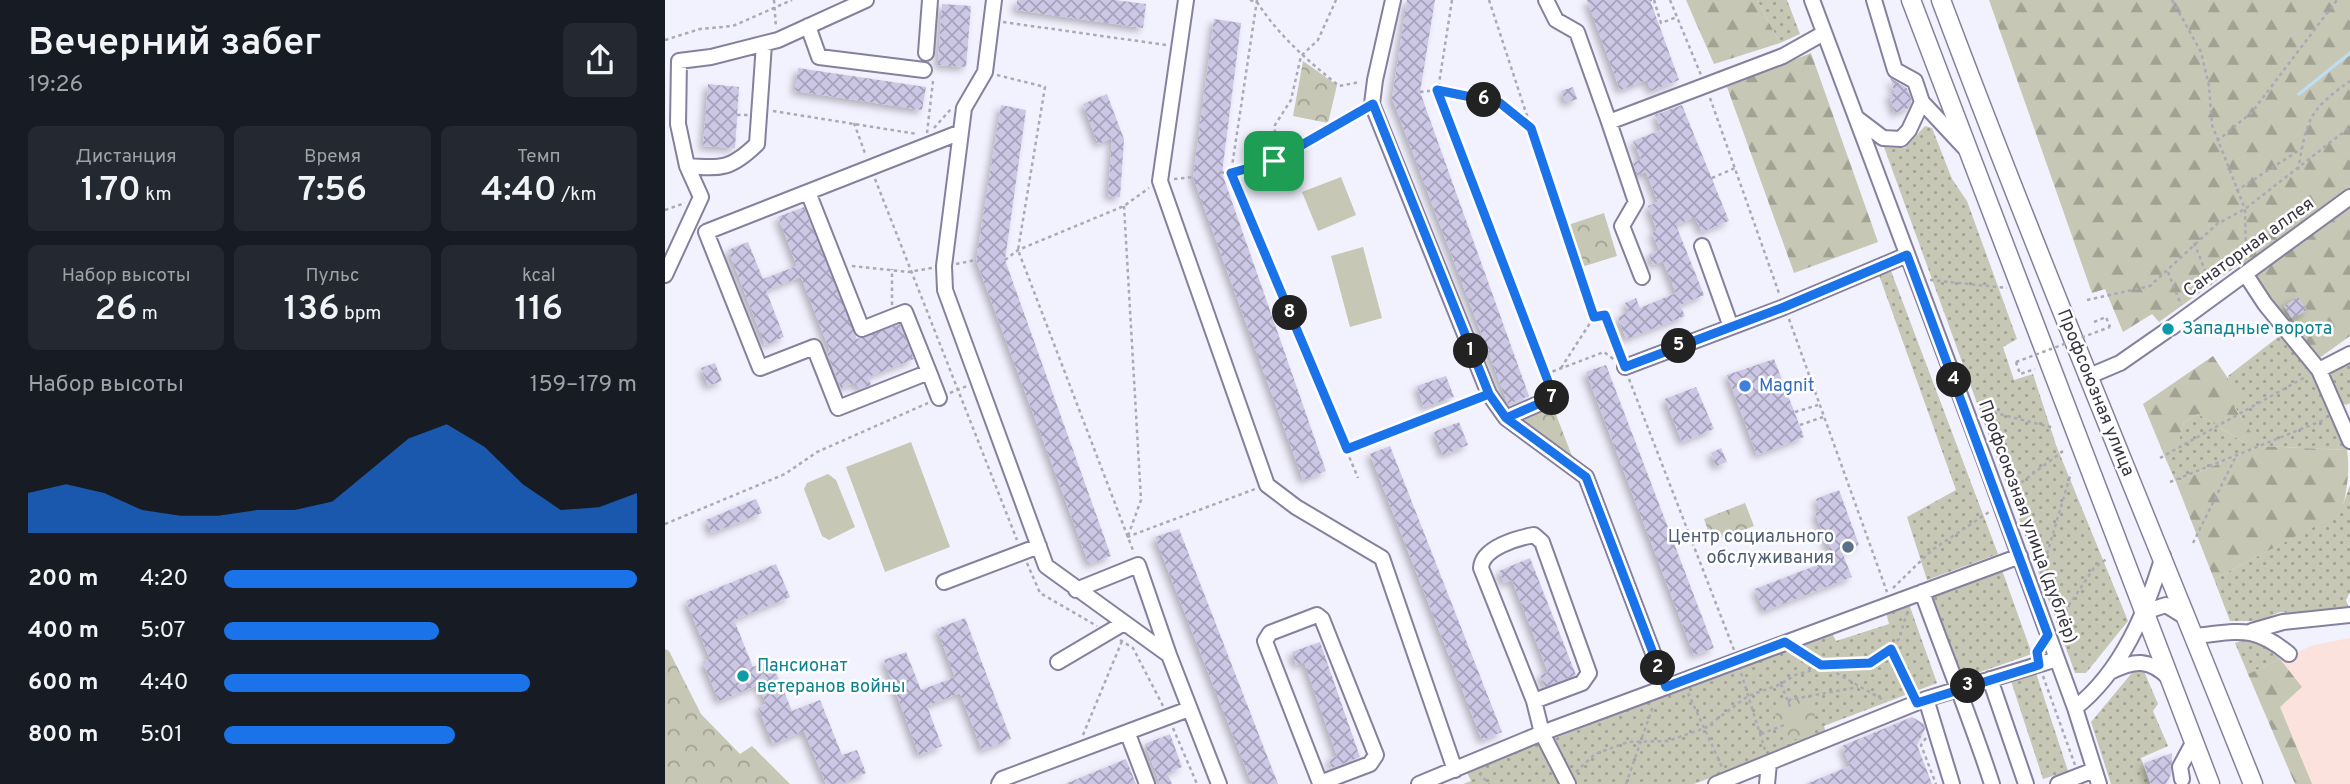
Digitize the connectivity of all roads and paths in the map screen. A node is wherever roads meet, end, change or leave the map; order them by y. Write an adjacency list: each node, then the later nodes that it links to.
1 (774, 0): 22 (path)
2 (792, 0): 22 (path)
3 (866, 0): 25 (street)
4 (930, 0): 30 (street)
5 (994, 0): 24 (street)
6 (1186, 0): 29 (street)
7 (1250, 0): 20 (path)
8 (1336, 0): 31 (path)
9 (1393, 0): 36 (street)
10 (1452, 0): 39 (path)
11 (1489, 0): 48 (path)
12 (1546, 0): 46 (street)
13 (1652, 0): 23 (path)
14 (1670, 0): 23 (path)
15 (1874, 0): 42 (street)
16 (1911, 0): 54 (main road, Профсоюзная улица)
17 (1941, 0): 96 (main road, Профсоюзная улица)
18 (2172, 0): 52 (path)
19 (2337, 0): 52 (path)
20 (1257, 1): 31 (path); 60 (path)
21 (1815, 1): 26 (street, Профсоюзная улица (дублёр))
22 (773, 7): 27 (path); 28 (path)
23 (1677, 17): 38 (path)
24 (992, 21): 29 (path); 35 (street)
25 (808, 26): 28 (street); 34 (street)
26 (1824, 33): 38 (street); 45 (street, Профсоюзная улица (дублёр))
27 (665, 40)
28 (771, 42): 32 (street); 56 (street)
29 (1179, 47): 117 (street)
30 (926, 53)
31 (1301, 56): 36 (path); 55 (path)
32 (679, 61): 33 (street); 56 (street)
33 (665, 68)
34 (924, 70): 50 (path)
35 (985, 72): 49 (street); 68 (path)
36 (1375, 80): 43 (street)
37 (2350, 81): 53 (path)
38 (1706, 85): 46 (street); 57 (path)
39 (1437, 90): 40 (path); 48 (path); 95 (path)
40 (1420, 92)
41 (773, 101): 50 (path)
42 (1922, 102): 45 (street); 54 (street)
43 (1373, 104): 55 (path); 98 (street)
44 (952, 108): 50 (path)
45 (1857, 118): 69 (street, Профсоюзная улица (дублёр))
46 (1609, 122): 78 (street)
47 (2350, 127): 58 (path)
48 (1531, 128): 85 (path)
49 (961, 132): 51 (street); 73 (street)
50 (927, 136): 51 (path)
51 (943, 138): 63 (street)
52 (2217, 141): 62 (path)
53 (2301, 149): 58 (path); 62 (path)
54 (1970, 155): 132 (main road, Профсоюзная улица)
55 (1274, 161): 60 (path)
56 (687, 166): 76 (street)
57 (1735, 168): 61 (path); 83 (path)
58 (2298, 170): 65 (path)
59 (1222, 173): 60 (path)
60 (1231, 173): 110 (path)
61 (1712, 178)
62 (2236, 191): 65 (path)
63 (808, 192): 72 (street); 94 (street)
64 (2350, 197): 77 (street, Санаторная аллея)
65 (2245, 209): 66 (path); 77 (path)
66 (2194, 243): 75 (path); 81 (path)
67 (1702, 246): 88 (street)
68 (1018, 250): 71 (path); 120 (path); 120 (path)
69 (1907, 255): 83 (street); 102 (street, Профсоюзная улица (дублёр))
70 (977, 260): 73 (path)
71 (1005, 260)
72 (837, 265): 74 (path); 84 (street)
73 (944, 266): 74 (path); 97 (street)
74 (892, 269): 84 (path)
75 (2168, 271): 82 (path); 86 (path)
76 (665, 275)
77 (2246, 275): 81 (street, Санаторная аллея); 93 (street)
78 (1642, 277)
79 (1928, 280): 80 (path)
80 (2007, 288)
81 (2215, 297): 86 (street, Санаторная аллея)
82 (2087, 300)
83 (1784, 307): 88 (street); 101 (path)
84 (892, 317): 94 (street)
85 (1594, 317): 90 (path); 91 (path)
86 (2186, 318): 96 (street, Санаторная аллея)
87 (2094, 322): 92 (path, bridge)
88 (1731, 327): 90 (street)
89 (2350, 354): 93 (street)
90 (1625, 367): 91 (path); 145 (path)
91 (1561, 368): 95 (path)
92 (2035, 369)
93 (2319, 370): 104 (street); 113 (path)
94 (929, 372): 100 (street)
95 (1545, 374): 99 (path)
96 (2087, 377): 124 (main road, Профсоюзная улица)
97 (981, 380): 100 (path); 122 (street)
98 (1489, 394): 106 (street); 110 (path)
99 (1554, 397): 106 (street)
100 (939, 398): 119 (path)
101 (1819, 404): 103 (path); 105 (path)
102 (1963, 404): 108 (path); 118 (street, Профсоюзная улица (дублёр))
103 (1795, 412)
104 (2339, 414): 109 (street); 112 (path)
105 (1824, 416): 107 (path); 131 (path)
106 (1506, 418): 155 (street)
107 (1800, 425)
108 (2054, 429)
109 (2350, 441)
110 (1347, 449): 115 (path)
111 (2063, 451): 118 (path)
112 (2237, 454): 116 (path); 121 (path)
113 (2160, 458)
114 (2071, 473): 127 (path)
115 (1359, 478)
116 (2170, 482)
117 (1267, 485): 120 (path); 175 (street)
118 (2004, 499): 123 (street, Профсоюзная улица (дублёр)); 131 (path)
119 (665, 524)
120 (1127, 537): 126 (path)
121 (2193, 543)
122 (1039, 546): 128 (street); 129 (street)
123 (2019, 556): 130 (street); 137 (street, Профсоюзная улица (дублёр))
124 (2163, 556): 132 (street); 134 (main road, Профсоюзная улица)
125 (2108, 558): 137 (path)
126 (1138, 565): 129 (street); 143 (street)
127 (2039, 581)
128 (944, 582)
129 (1076, 590): 135 (street)
130 (1916, 594): 131 (street); 141 (path); 156 (street)
131 (1889, 597): 140 (street)
132 (2144, 612): 134 (street); 149 (street); 150 (main road, Профсоюзная улица)
133 (2350, 615): 136 (street)
134 (2188, 619): 138 (main road, Профсоюзная улица)
135 (1124, 623): 143 (street); 146 (street)
136 (2251, 631): 138 (street); 142 (street)
137 (2048, 635): 144 (street, Профсоюзная улица (дублёр))
138 (2194, 636): 195 (main road, Профсоюзная улица)
139 (1122, 641): 173 (path)
140 (1785, 642): 145 (street); 147 (path)
141 (1891, 649): 147 (path); 160 (path)
142 (2289, 654)
143 (1169, 655): 162 (street)
144 (2057, 659): 148 (street); 161 (street, Профсоюзная улица (дублёр))
145 (1738, 661): 152 (street); 157 (path)
146 (1058, 662)
147 (1821, 665): 153 (path); 154 (path)
148 (2039, 665): 151 (street); 176 (path)
149 (2108, 672): 150 (street); 161 (street)
150 (2169, 678): 172 (main road, Профсоюзная улица)
151 (1990, 679): 156 (street); 192 (street)
152 (1682, 681): 155 (street); 167 (path)
153 (1781, 684): 157 (path); 158 (path)
154 (1858, 687): 158 (path); 164 (path)
155 (1662, 688): 168 (street); 171 (path)
156 (1957, 689): 160 (street); 191 (street)
157 (1748, 696): 167 (path); 170 (path)
158 (1788, 700): 163 (path)
159 (1534, 701): 159 (street); 168 (street)
160 (1921, 701): 164 (street); 190 (street)
161 (2075, 708): 177 (street, Профсоюзная улица (дублёр))
162 (1189, 709): 165 (street); 185 (street)
163 (1791, 709)
164 (1901, 710): 174 (street)
165 (1168, 717): 169 (street); 184 (path)
166 (1784, 725): 170 (path)
167 (1705, 728): 171 (path); 180 (path)
168 (1542, 733): 175 (street); 181 (street)
169 (1128, 734): 173 (street); 183 (street)
170 (1761, 734): 174 (path)
171 (1643, 740): 181 (path); 188 (path)
172 (2194, 741): 178 (street); 194 (main road, Профсоюзная улица)
173 (1076, 752): 179 (street)
174 (1769, 764): 180 (street); 189 (street)
175 (1455, 770): 187 (street)
176 (2079, 776): 177 (street); 193 (street)
177 (2097, 777)
178 (2182, 779)
179 (1001, 781): 182 (street)
180 (1721, 782)
181 (1567, 783)
182 (987, 784)
183 (1147, 784)
184 (1197, 784)
185 (1219, 784)
186 (1320, 784): 186 (street)
187 (1419, 784)
188 (1626, 784)
189 (1767, 784)
190 (1952, 784)
191 (1993, 784)
192 (2026, 784)
193 (2058, 784)
194 (2210, 784)
195 (2253, 784)

